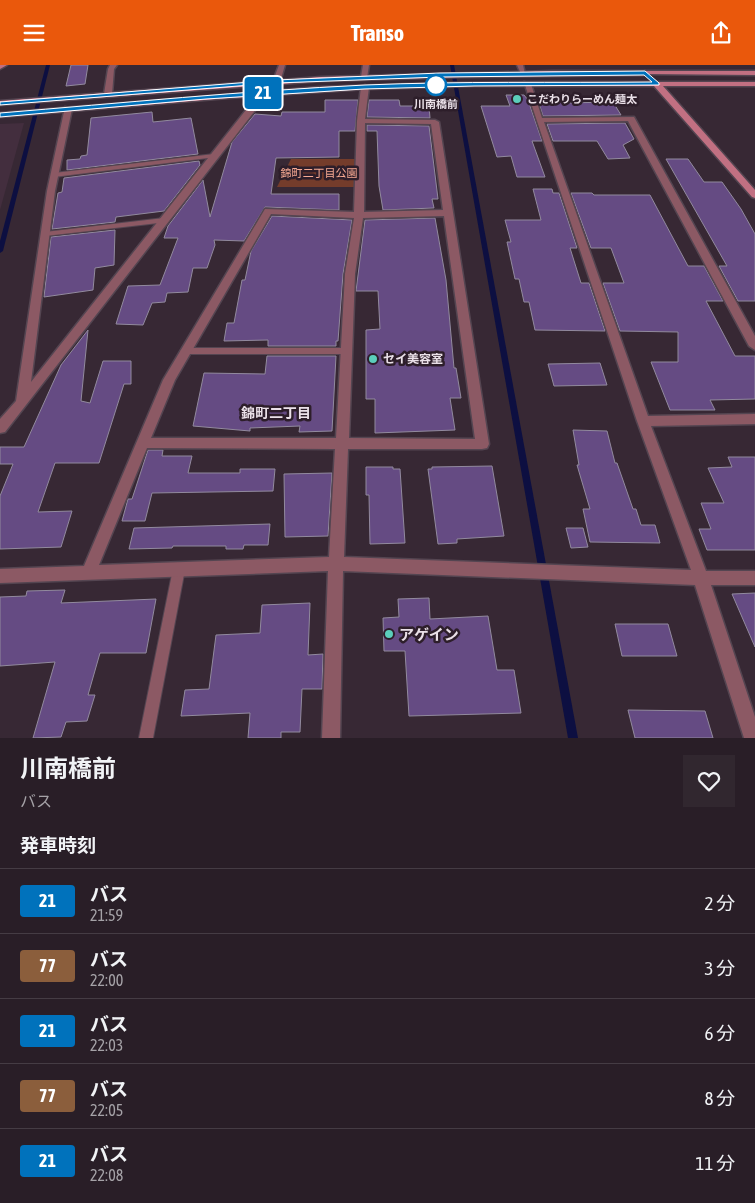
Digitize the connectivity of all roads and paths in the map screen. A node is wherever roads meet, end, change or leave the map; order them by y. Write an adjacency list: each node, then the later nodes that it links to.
1 (4, 65): 7 (main road)
2 (114, 65): 16 (street)
3 (282, 65): 11 (street)
4 (366, 65): 12 (street)
5 (520, 65): 10 (street)
6 (638, 65): 8 (main road)
7 (0, 67)
8 (645, 73): 9 (main road); 10 (main road); 13 (main road)
9 (755, 73)
10 (525, 79): 12 (main road); 12 (main road); 13 (main road); 20 (street)
11 (276, 81): 12 (main road); 15 (street); 16 (main road)
12 (365, 82): 15 (main road); 21 (street)
13 (657, 84): 14 (main road); 24 (main road)
14 (755, 84)
15 (264, 93): 18 (main road); 22 (street)
16 (108, 94): 17 (main road)
17 (0, 103)
18 (68, 109): 19 (main road); 23 (street)
19 (0, 115)
20 (540, 120): 29 (street); 34 (street)
21 (361, 121): 25 (street); 26 (street)
22 (214, 157): 23 (lane); 27 (street)
23 (54, 175): 28 (street)
24 (755, 195)
25 (448, 213): 26 (street); 37 (street)
26 (359, 215): 30 (street); 31 (street)
27 (164, 219): 28 (lane); 32 (street)
28 (45, 234): 32 (street)
29 (755, 346)
30 (185, 351): 31 (lane); 36 (street)
31 (346, 351): 37 (street)
32 (22, 402): 35 (street)
33 (755, 419): 34 (street)
34 (643, 421): 42 (street)
35 (0, 428)
36 (143, 443): 37 (street); 40 (street)
37 (342, 444): 38 (street)
38 (336, 564): 39 (street); 42 (street); 45 (street)
39 (180, 569): 40 (street); 44 (lane)
40 (89, 572): 41 (street)
41 (0, 576)
42 (701, 578): 43 (street); 46 (street)
43 (755, 578)
44 (146, 738)
45 (331, 738)
46 (753, 738)

